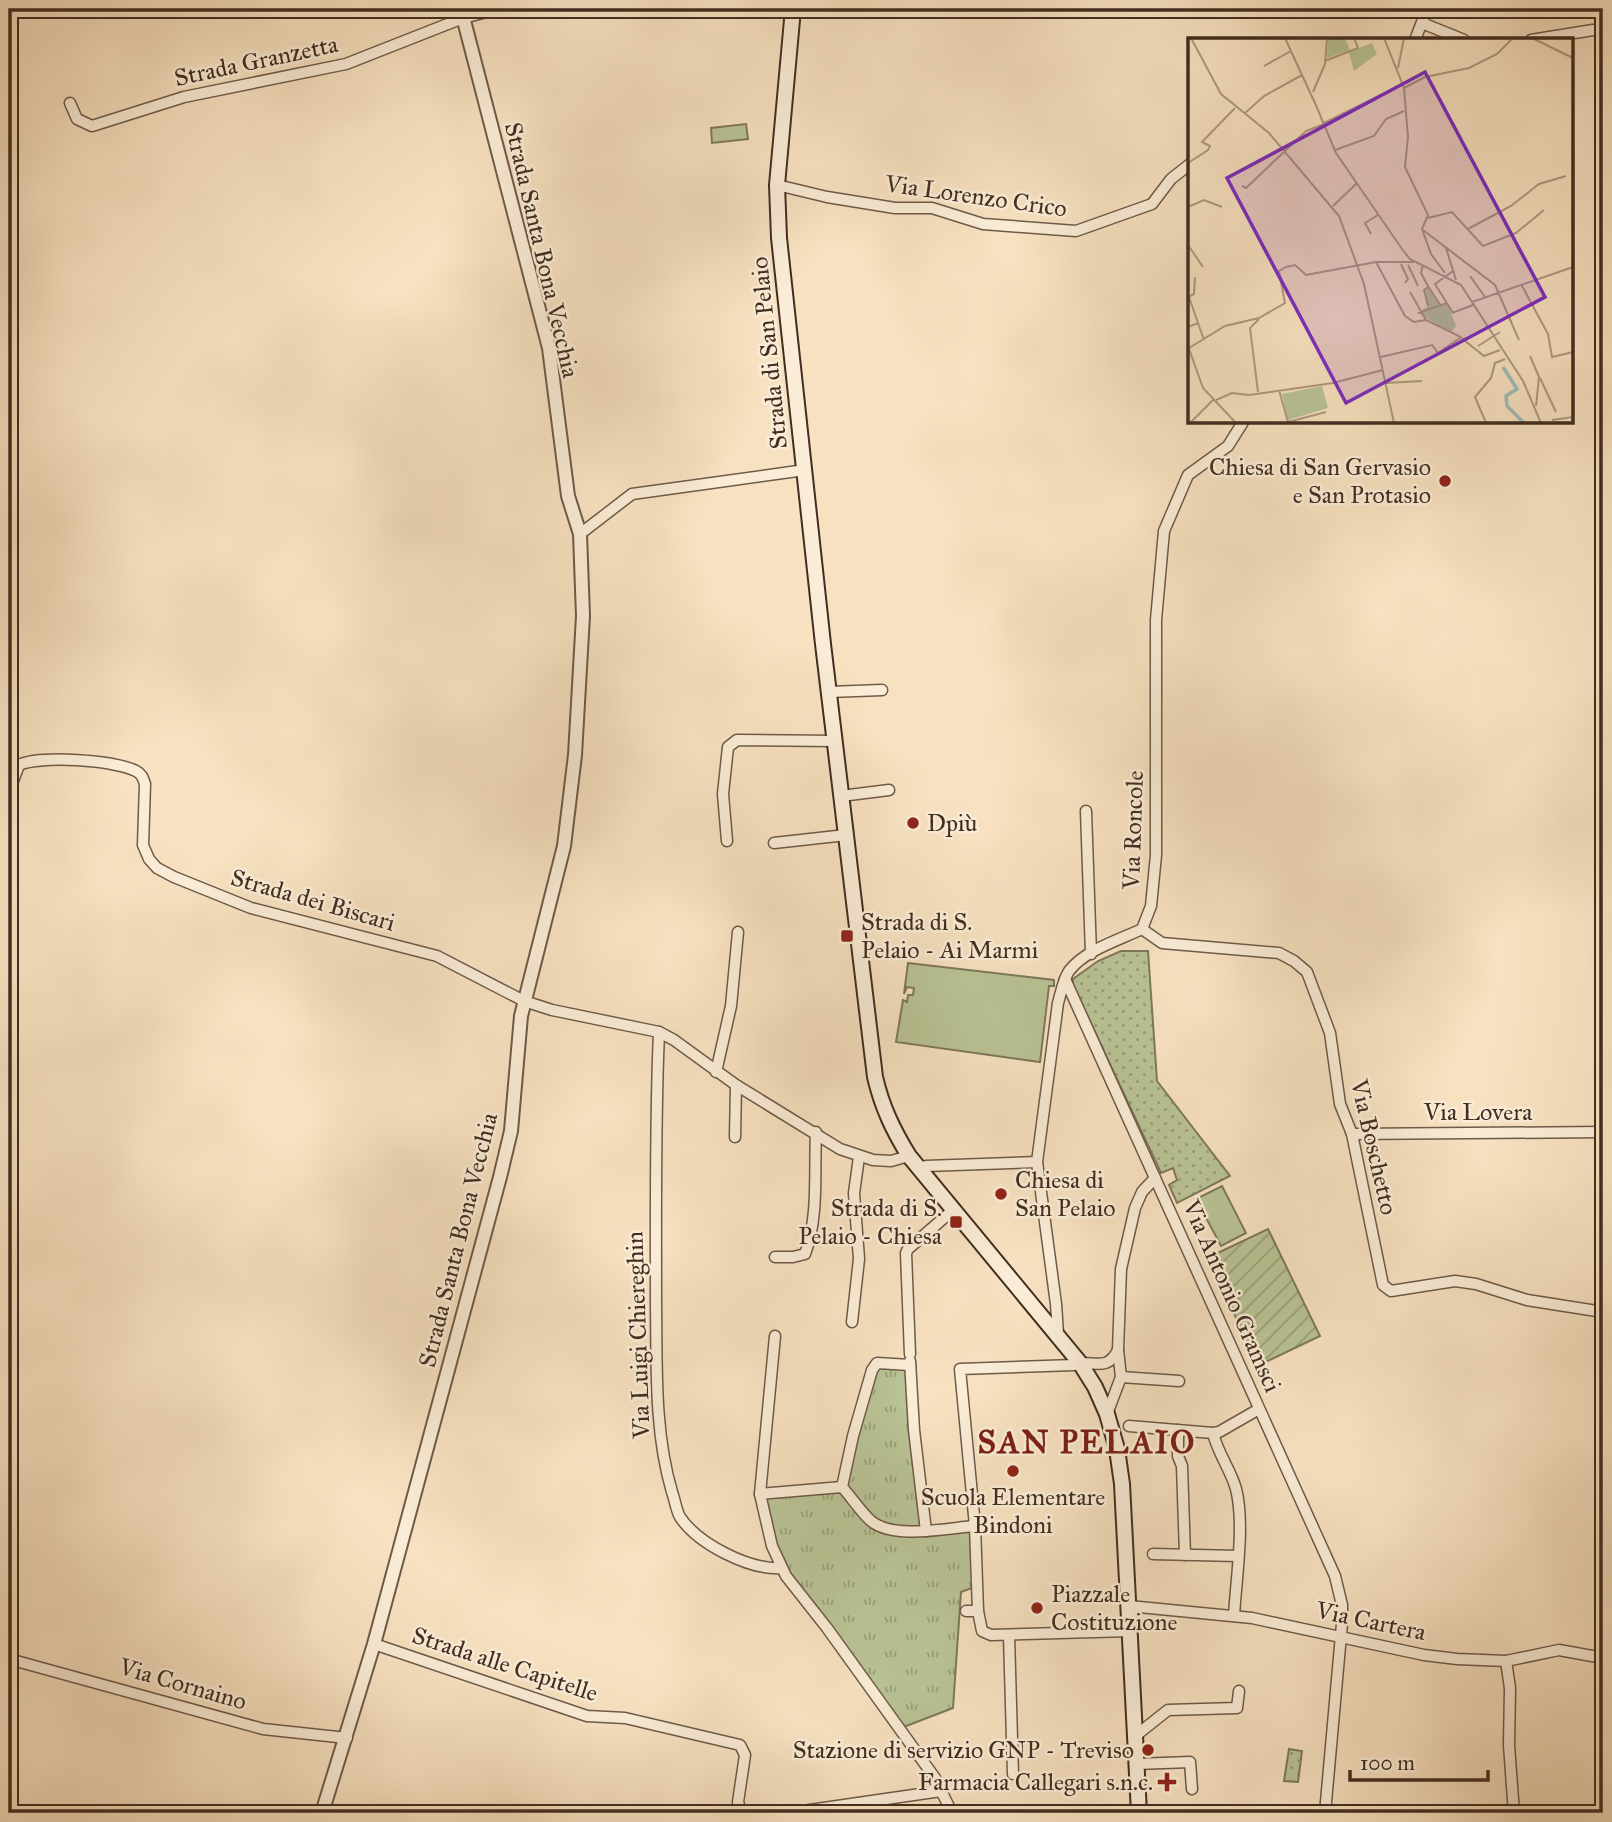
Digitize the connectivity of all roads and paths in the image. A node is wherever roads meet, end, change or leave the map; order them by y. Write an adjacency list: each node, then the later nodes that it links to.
1 (499, 9): 4 (street, Strada Granzetta)
2 (793, 9): 12 (main road, Strada di San Pelaio)
3 (1427, 9): 5 (street)
4 (462, 13): 10 (street, Strada Granzetta); 15 (street, Strada Santa Bona Vecchia)
5 (1422, 23): 7 (street); 8 (street)
6 (1603, 33): 9 (street)
7 (1416, 38)
8 (1459, 38)
9 (1543, 38)
10 (70, 103)
11 (1188, 166): 12 (street, Via Lorenzo Crico)
12 (777, 185): 14 (main road, Strada di San Pelaio)
13 (1242, 424): 26 (street, Via Roncole)
14 (805, 470): 15 (street); 17 (main road, Strada di San Pelaio)
15 (580, 534): 30 (street, Strada Santa Bona Vecchia)
16 (882, 690): 17 (street)
17 (829, 692): 18 (main road, Strada di San Pelaio)
18 (834, 741): 21 (main road, Strada di San Pelaio); 24 (street)
19 (889, 790): 21 (street)
20 (9, 792): 30 (street, Strada dei Biscari)
21 (841, 796): 23 (main road, Strada di San Pelaio)
22 (1086, 811): 28 (street)
23 (846, 835): 25 (street); 38 (main road, Strada di San Pelaio)
24 (727, 841)
25 (774, 843)
26 (1142, 929): 28 (street); 36 (street, Via Boschetto)
27 (738, 932): 32 (street)
28 (1091, 954): 29 (street)
29 (1065, 979): 40 (street); 42 (street, Via Antonio Gramsci)
30 (524, 1001): 31 (street, Strada dei Biscari); 78 (street, Strada Santa Bona Vecchia)
31 (659, 1032): 32 (street); 70 (street, Via Luigi Chiereghin)
32 (716, 1072): 33 (street)
33 (736, 1085): 34 (street); 37 (street)
34 (816, 1132): 39 (street); 44 (street)
35 (1603, 1132): 36 (street, Via Lovera)
36 (1352, 1134): 46 (street, Via Boschetto)
37 (735, 1137)
38 (909, 1156): 39 (street); 41 (main road, Strada di San Pelaio)
39 (859, 1157): 48 (street)
40 (1037, 1162): 41 (street); 45 (street)
41 (918, 1169): 43 (main road, Strada di San Pelaio)
42 (1155, 1178): 51 (street); 58 (street, Via Antonio Gramsci)
43 (953, 1210): 47 (main road, Strada di San Pelaio); 52 (street)
44 (775, 1257)
45 (1056, 1304): 47 (street); 49 (street)
46 (1603, 1312)
47 (1043, 1316): 49 (main road, Strada di San Pelaio)
48 (852, 1322)
49 (1058, 1333): 54 (main road, Strada di San Pelaio)
50 (775, 1336): 64 (street)
51 (1118, 1350): 53 (street); 55 (street)
52 (910, 1360): 63 (street); 66 (street)
53 (1109, 1362): 54 (street); 57 (street)
54 (1080, 1363): 57 (main road, Strada di San Pelaio); 65 (street)
55 (1121, 1377): 56 (street); 59 (street)
56 (1179, 1381)
57 (1095, 1387): 59 (main road, Strada di San Pelaio)
58 (1259, 1409): 62 (street); 77 (street, Via Antonio Gramsci)
59 (1107, 1414): 71 (main road, Strada di San Pelaio)
60 (1129, 1426): 61 (street)
61 (1178, 1430): 62 (street); 68 (street)
62 (1213, 1433): 69 (street)
63 (842, 1487): 64 (street); 66 (street)
64 (760, 1494): 70 (street)
65 (975, 1526): 66 (street); 73 (street)
66 (926, 1531)
67 (1153, 1554): 68 (street)
68 (1185, 1555): 69 (street)
69 (1238, 1556): 74 (street)
70 (781, 1568): 88 (street)
71 (1129, 1606): 74 (street, Via Cartera); 75 (main road, Strada di San Pelaio)
72 (966, 1611): 73 (street)
73 (978, 1611): 76 (street)
74 (1234, 1616): 77 (street, Via Cartera)
75 (1130, 1631): 76 (street); 83 (main road, Strada di San Pelaio)
76 (1009, 1636): 86 (street)
77 (1340, 1636): 81 (street, Via Cartera); 94 (street, Via Antonio Gramsci)
78 (374, 1644): 84 (street, Strada Santa Bona Vecchia); 90 (street, Strada alle Capitelle)
79 (1603, 1658): 81 (street, Via Cartera)
80 (9, 1659): 84 (street, Via Cornaino)
81 (1506, 1661): 95 (street)
82 (1238, 1690): 83 (street)
83 (1134, 1737): 85 (main road, Strada di San Pelaio)
84 (347, 1738): 89 (street, Strada Santa Bona Vecchia)
85 (1136, 1764): 87 (street); 93 (main road, Strada di San Pelaio)
86 (1013, 1774)
87 (1192, 1789)
88 (941, 1791): 91 (street); 92 (street)
89 (323, 1813)
90 (746, 1813)
91 (789, 1813)
92 (951, 1813)
93 (1139, 1813)
94 (1325, 1813)
95 (1514, 1813)

